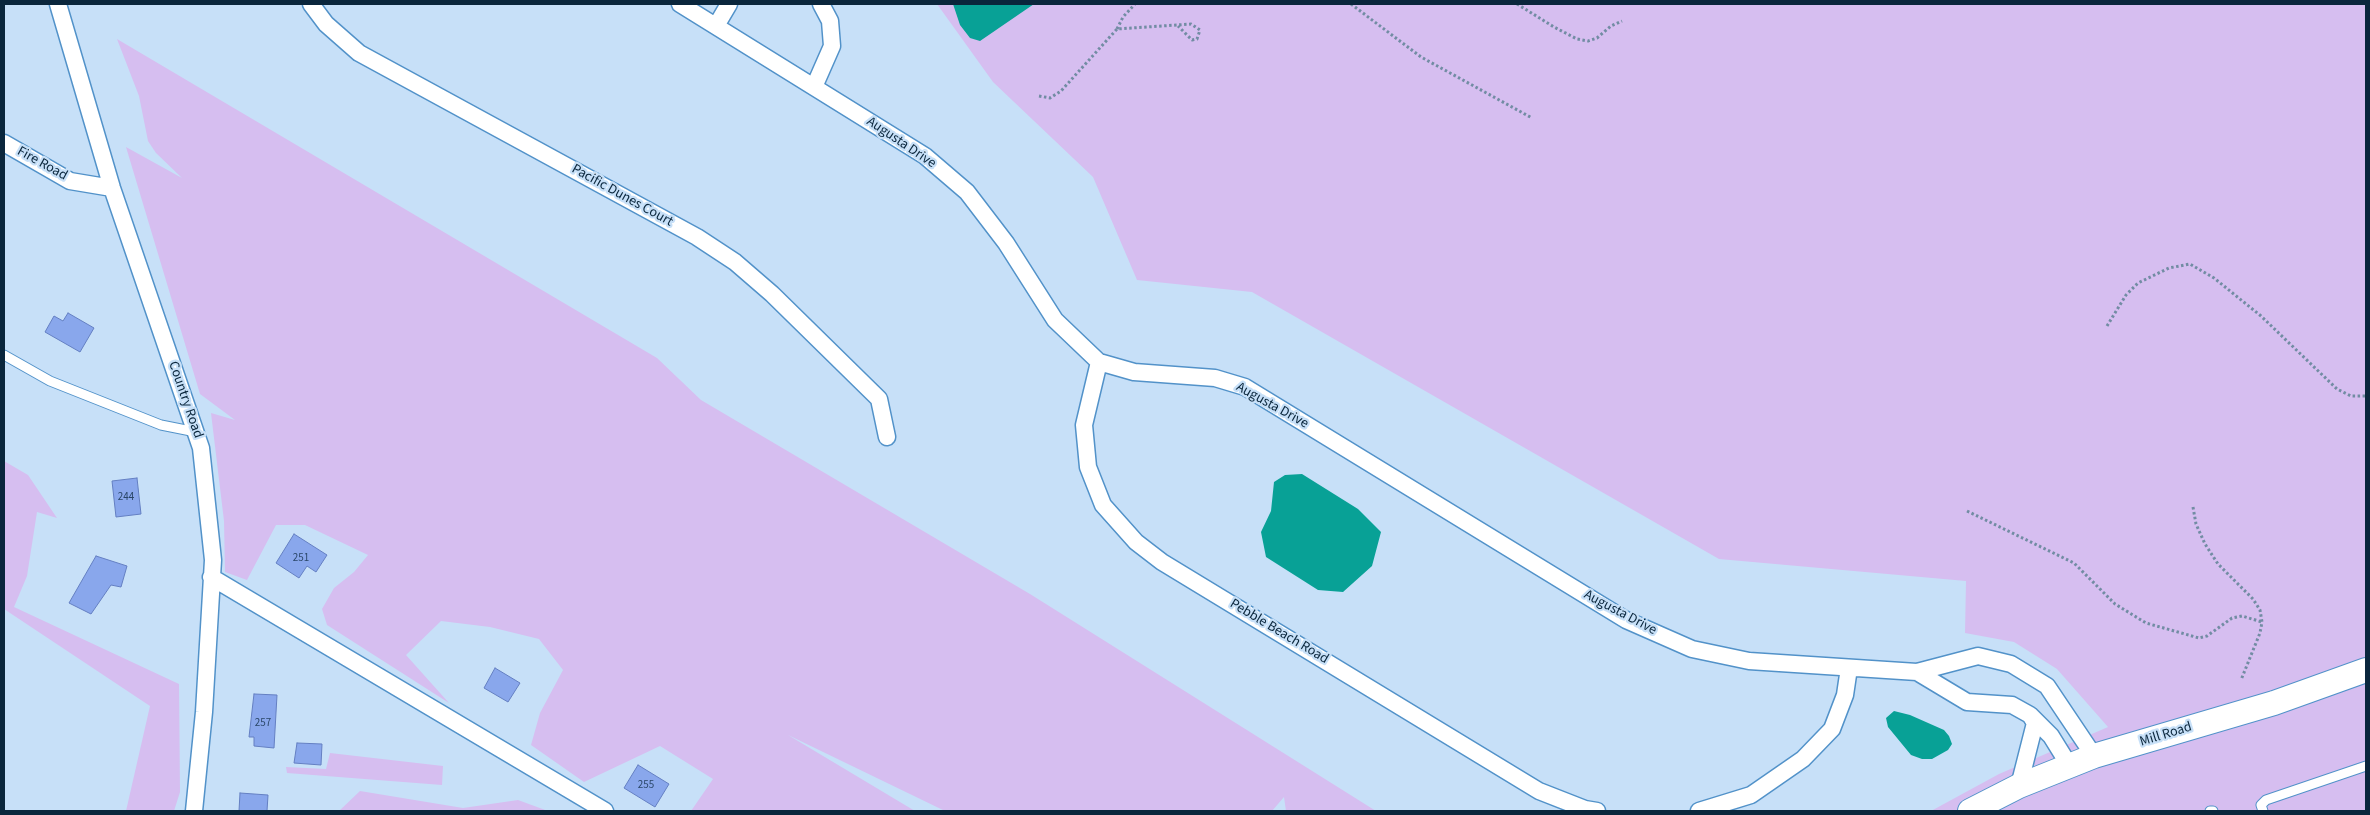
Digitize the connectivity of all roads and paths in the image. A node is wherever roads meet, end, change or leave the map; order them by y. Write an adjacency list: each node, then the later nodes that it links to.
1 (58, 4): 17 (street, Country Road)
2 (311, 4): 23 (street, Pacific Dunes Court)
3 (680, 4): 10 (street, Augusta Drive)
4 (729, 4): 10 (street)
5 (821, 4): 13 (street)
6 (1135, 4): 12 (path)
7 (1351, 4): 15 (path)
8 (1517, 4): 9 (path)
9 (1622, 21)
10 (716, 26): 13 (street, Augusta Drive)
11 (1178, 26): 11 (path); 12 (path)
12 (1118, 29): 14 (path)
13 (814, 87): 20 (street, Augusta Drive)
14 (1039, 96)
15 (1532, 118)
16 (4, 143): 17 (street, Fire Road)
17 (112, 188): 22 (street, Country Road)
18 (2107, 326): 21 (path)
19 (4, 354): 22 (lane)
20 (1099, 362): 28 (street, Augusta Drive); 39 (street, Pebble Beach Road)
21 (2366, 396)
22 (196, 432): 26 (street, Country Road)
23 (887, 437)
24 (2193, 507): 27 (path)
25 (1968, 511): 27 (path)
26 (211, 577): 37 (street, Country Road); 38 (street)
27 (2262, 622): 31 (path)
28 (1849, 668): 30 (street, Augusta Drive); 40 (street)
29 (2366, 670): 33 (main road, Mill Road)
30 (1917, 672): 32 (street, Augusta Drive); 33 (street, Augusta Drive)
31 (2241, 680)
32 (2030, 715): 34 (street, Augusta Drive); 36 (street)
33 (2094, 756): 34 (main road, Mill Road)
34 (2070, 765): 36 (main road, Mill Road)
35 (2366, 766): 42 (lane)
36 (2019, 786): 41 (main road, Mill Road)
37 (194, 811)
38 (604, 811)
39 (1597, 811)
40 (1699, 811)
41 (1970, 811)
42 (2263, 811)

